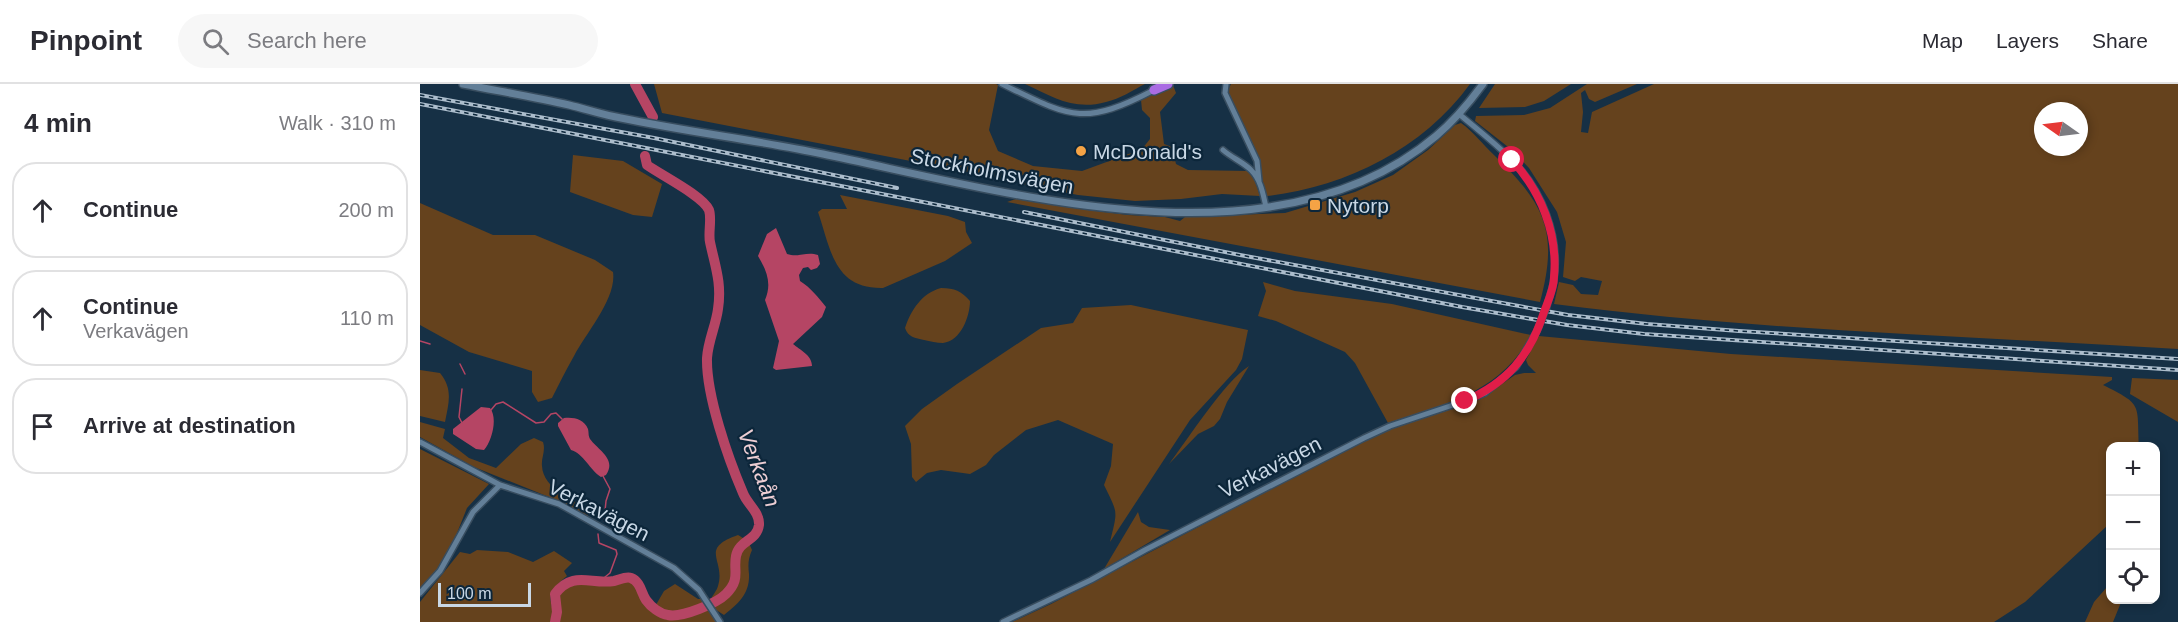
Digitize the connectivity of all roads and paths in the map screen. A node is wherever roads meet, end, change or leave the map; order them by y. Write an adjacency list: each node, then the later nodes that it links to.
1 (463, 84): 10 (street, Stockholmsvägen)
2 (1002, 84): 6 (street)
3 (1168, 84): 6 (highway)
4 (1226, 84): 9 (street)
5 (1483, 84): 7 (street, Stockholmsvägen)
6 (1154, 90)
7 (1459, 114): 10 (street, Stockholmsvägen); 15 (street, Verkavägen, bridge)
8 (1223, 150): 9 (street)
9 (1259, 181): 10 (street)
10 (1266, 207)
11 (420, 442): 12 (street, Verkavägen)
12 (500, 484): 13 (street); 14 (street, Verkavägen)
13 (420, 593)
14 (720, 622)
15 (1003, 622)

